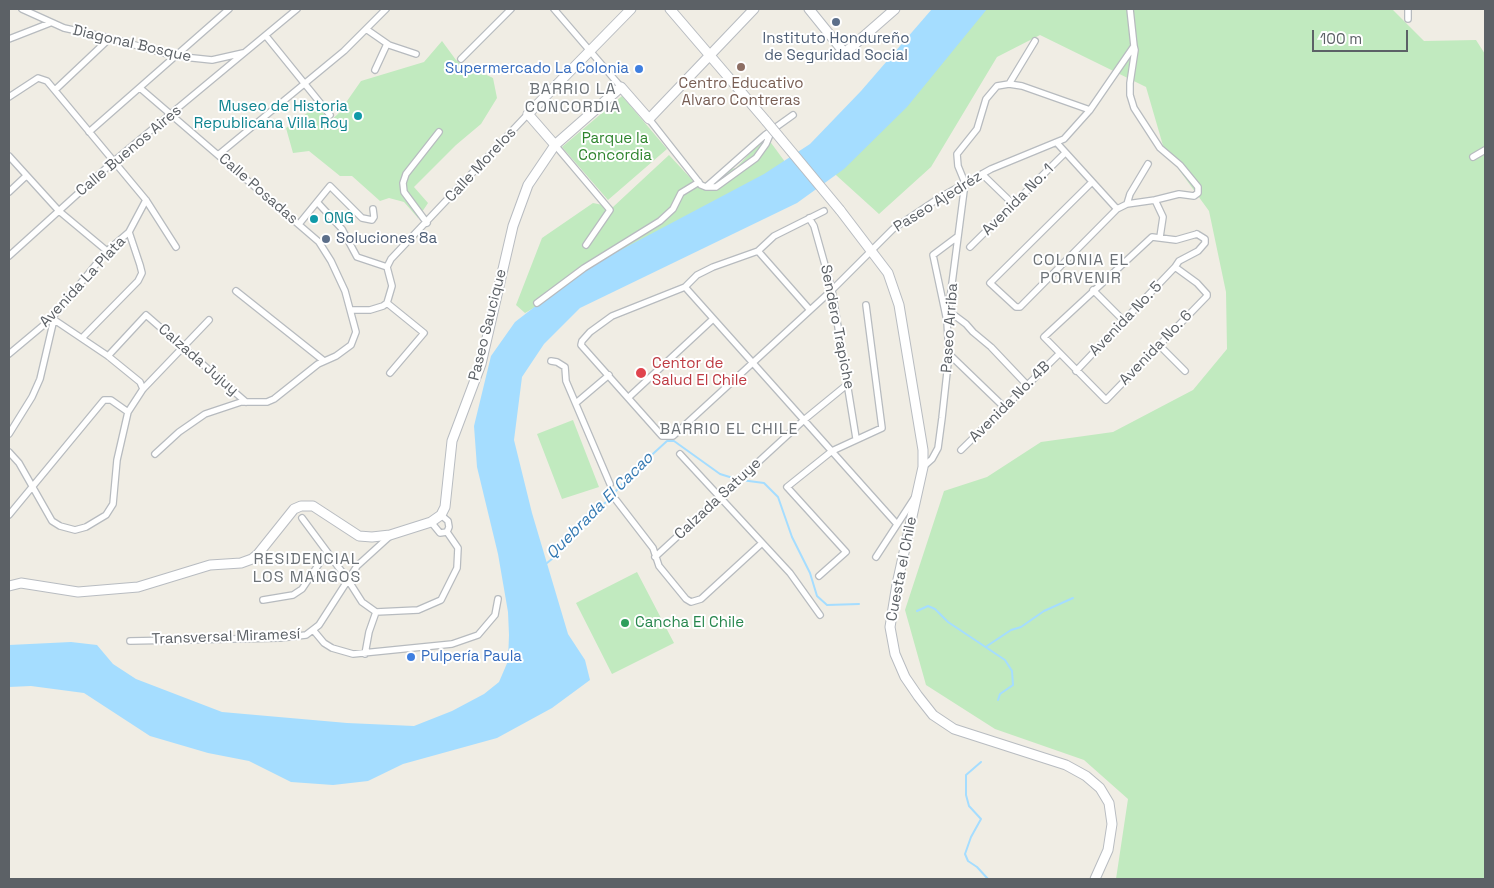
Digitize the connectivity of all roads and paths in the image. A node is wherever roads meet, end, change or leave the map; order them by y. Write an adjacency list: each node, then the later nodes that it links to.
1 (22, 9): 15 (street, Diagonal Bosque)
2 (229, 9): 27 (street)
3 (297, 9): 17 (street, Calle Buenos Aires)
4 (386, 9): 16 (street)
5 (511, 9): 28 (street)
6 (554, 9): 23 (street)
7 (631, 9): 23 (street, Calle Morelos)
8 (670, 9): 26 (street, Cuesta el Chile)
9 (754, 9): 26 (street)
10 (809, 9): 11 (street)
11 (895, 9)
12 (1130, 9): 22 (street)
13 (1408, 9): 14 (street)
14 (1408, 19)
15 (50, 23): 18 (street, Diagonal Bosque); 19 (street)
16 (366, 29): 21 (street); 30 (street)
17 (266, 36): 24 (street, Calle Buenos Aires); 30 (street)
18 (110, 38): 27 (street, Diagonal Bosque); 34 (street)
19 (9, 40)
20 (1035, 41): 31 (street)
21 (387, 44): 25 (street); 29 (street)
22 (1134, 46): 36 (street, Paseo Ajedréz); 62 (street)
23 (590, 51): 32 (street); 38 (street, Calle Morelos)
24 (245, 52): 27 (street, Diagonal Bosque); 40 (street, Calle Buenos Aires)
25 (416, 54)
26 (710, 55): 41 (street); 81 (street, Cuesta el Chile, bridge)
27 (174, 56): 33 (street)
28 (461, 59)
29 (375, 70)
30 (305, 84): 37 (street); 49 (street)
31 (1009, 84): 36 (street); 57 (street)
32 (621, 87): 41 (street); 46 (street, Paseo Saucique)
33 (140, 88): 40 (street, Calle Posadas); 43 (street)
34 (55, 90): 35 (street); 43 (street)
35 (9, 97)
36 (1090, 110): 45 (street, Paseo Ajedréz)
37 (330, 114)
38 (528, 114): 46 (street); 71 (street, Calle Morelos)
39 (793, 114): 42 (street)
40 (171, 116): 49 (street, Calle Posadas); 52 (street, Calle Buenos Aires)
41 (649, 119): 56 (street)
42 (772, 130): 59 (street); 59 (street)
43 (89, 132): 52 (street)
44 (439, 132): 71 (street)
45 (1056, 143): 48 (street); 54 (street, Paseo Ajedréz)
46 (555, 145): 76 (street); 136 (street, Paseo Saucique)
47 (1485, 150): 51 (street)
48 (1065, 153): 58 (street); 64 (street, Avenida No. 1)
49 (218, 155): 72 (street, Calle Posadas)
50 (9, 156): 55 (street)
51 (1473, 157)
52 (114, 161): 61 (street); 68 (street, Calle Buenos Aires)
53 (1148, 164): 65 (street)
54 (982, 174): 57 (street, Paseo Ajedréz); 64 (street)
55 (26, 176): 60 (street); 68 (street)
56 (699, 182): 59 (street); 90 (street)
57 (965, 183): 74 (street, Paseo Arriba); 81 (street, Paseo Ajedréz)
58 (1091, 183): 67 (street); 67 (street)
59 (706, 187)
60 (9, 192)
61 (146, 200): 73 (street, Avenida La Plata); 77 (street)
62 (1154, 200): 65 (street); 75 (street)
63 (318, 204): 66 (street); 72 (street); 83 (street)
64 (1013, 204): 78 (street, Avenida No. 1)
65 (1127, 204): 67 (street)
66 (373, 209)
67 (1117, 210)
68 (60, 211): 79 (street); 82 (street, Calle Buenos Aires)
69 (824, 211): 70 (street)
70 (809, 218): 80 (street); 86 (street, Sendero Trapiche)
71 (427, 223): 83 (street, Calle Morelos)
72 (298, 224): 92 (street, Calle Posadas)
73 (129, 232): 79 (street, Avenida La Plata); 100 (street)
74 (957, 237): 94 (street, Paseo Arriba); 99 (street)
75 (1160, 237): 84 (street, Avenida No. 5); 87 (street)
76 (586, 245)
77 (176, 247)
78 (970, 247)
79 (107, 251): 95 (street, Avenida La Plata)
80 (758, 251): 85 (street); 93 (street)
81 (872, 251): 86 (street, Paseo Ajedréz); 130 (street, Cuesta el Chile)
82 (9, 256)
83 (386, 267): 89 (street)
84 (1175, 267): 98 (street, Avenida No. 5); 101 (street, Avenida No. 6)
85 (685, 287): 96 (street); 113 (street)
86 (832, 290): 93 (street, Paseo Ajedréz); 114 (street, Sendero Trapiche)
87 (1093, 290): 98 (street); 105 (street)
88 (236, 291): 107 (street)
89 (387, 303): 92 (street); 112 (street)
90 (537, 303)
91 (866, 305): 124 (street)
92 (351, 310): 107 (street, Calle Posadas)
93 (810, 310): 109 (street, Paseo Ajedréz)
94 (950, 312): 99 (street, Paseo Arriba); 115 (street)
95 (53, 319): 100 (street); 103 (street, Avenida La Plata); 123 (street)
96 (713, 319): 109 (street); 117 (street)
97 (209, 320): 102 (street)
98 (1124, 321): 110 (street, Avenida No. 5)
99 (947, 322): 104 (street, Paseo Arriba)
100 (82, 338): 106 (street)
101 (1159, 345): 110 (street, Avenida No. 6); 111 (street)
102 (183, 347): 106 (street, Calzada Jujuy); 116 (street); 118 (street, Calzada Jujuy)
103 (10, 351)
104 (949, 354): 120 (street); 130 (street, Paseo Arriba)
105 (1059, 354): 110 (street); 115 (street, Avenida No. 4B)
106 (108, 356): 116 (street)
107 (324, 361): 118 (street, Calle Posadas)
108 (551, 361): 119 (street)
109 (753, 361): 117 (street, Paseo Ajedréz); 122 (street)
110 (1076, 371)
111 (1185, 372)
112 (390, 373)
113 (609, 375): 117 (street); 119 (street)
114 (848, 383): 122 (street, Calzada Satuye); 124 (street, Sendero Trapiche)
115 (1027, 385): 120 (street, Avenida No. 4B)
116 (143, 389): 121 (street)
117 (629, 396)
118 (246, 402): 128 (street, Calle Posadas)
119 (576, 403): 131 (street)
120 (1004, 407): 125 (street, Avenida No. 4B)
121 (128, 412): 132 (street); 132 (street)
122 (805, 419): 126 (street); 134 (street, Calzada Satuye)
123 (9, 434)
124 (856, 438): 126 (street)
125 (961, 450)
126 (832, 451): 140 (street); 147 (street)
127 (9, 452): 132 (street)
128 (155, 454)
129 (680, 454): 134 (street)
130 (923, 466): 133 (street, Cuesta el Chile)
131 (610, 484)
132 (32, 488): 137 (street)
133 (917, 493): 140 (street); 157 (street, Cuesta el Chile)
134 (720, 498): 143 (street); 145 (street, Calzada Satuye)
135 (616, 500): 145 (street)
136 (441, 514): 139 (street); 141 (street)
137 (9, 515)
138 (302, 518): 144 (street)
139 (431, 522): 141 (street); 142 (street)
140 (896, 523): 146 (street)
141 (447, 532): 152 (street)
142 (390, 535): 148 (street); 149 (street)
143 (762, 543): 145 (street); 153 (street)
144 (327, 552): 148 (street); 151 (street)
145 (656, 557)
146 (876, 557)
147 (819, 576)
148 (348, 580): 152 (street); 154 (street)
149 (9, 586)
150 (498, 599): 156 (street, Transversal Miramesí)
151 (263, 600)
152 (376, 612): 156 (street)
153 (820, 615)
154 (314, 631): 155 (street, Transversal Miramesí); 156 (street, Transversal Miramesí)
155 (130, 641)
156 (365, 654)
157 (1095, 879)

